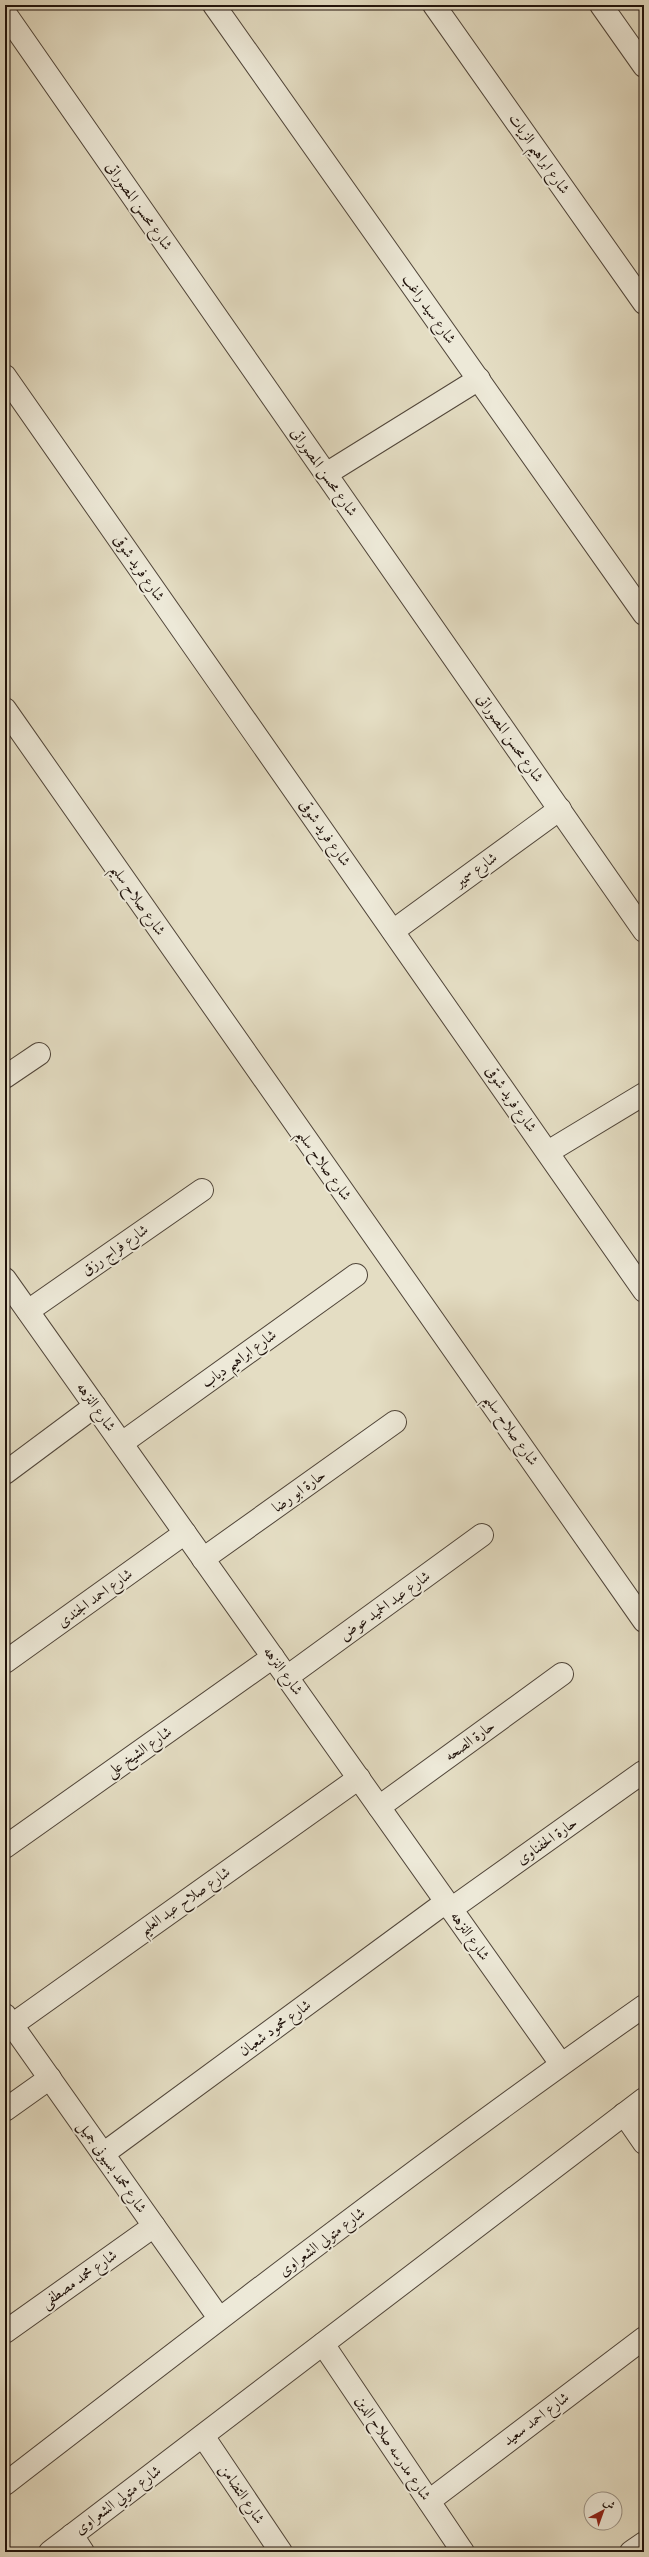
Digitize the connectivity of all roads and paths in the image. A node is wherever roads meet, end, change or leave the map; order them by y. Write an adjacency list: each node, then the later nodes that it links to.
1 (214, 5): 8 (street, شارع سيد راغب)
2 (434, 5): 6 (street, شارع ابراهيم الزيات)
3 (601, 5): 5 (street)
4 (5, 13): 9 (street, شارع محسن المصوراتى)
5 (644, 66)
6 (644, 303)
7 (5, 376): 13 (street, شارع فريد شوقى)
8 (479, 379): 9 (street); 10 (street, شارع سيد راغب)
9 (326, 474): 12 (street, شارع محسن المصوراتى)
10 (644, 614)
11 (5, 709): 31 (street, شارع صلاح سليم)
12 (560, 809): 13 (street, شارع سمير); 14 (street, شارع محسن المصوراتى)
13 (393, 930): 18 (street, شارع فريد شوقى)
14 (644, 931)
15 (39, 1054): 16 (street)
16 (5, 1077)
17 (644, 1094): 18 (street)
18 (548, 1152): 22 (street, شارع فريد شوقى)
19 (202, 1190): 23 (street, شارع فراج رزق)
20 (356, 1275): 26 (street, شارع ابراهيم دياب)
21 (5, 1279): 23 (street, شارع النزهه)
22 (644, 1291)
23 (28, 1311): 24 (street, شارع النزهه)
24 (95, 1406): 26 (street, شارع النزهه); 27 (street)
25 (395, 1422): 30 (street, حارة ابو رضا)
26 (122, 1443): 28 (street, شارع النزهه)
27 (5, 1473)
28 (185, 1533): 30 (street, شارع النزهه); 33 (street, شارع احمد الجندى)
29 (482, 1534): 35 (street, شارع عبد الحميد عوض)
30 (203, 1559): 32 (street, شارع النزهه)
31 (644, 1621)
32 (272, 1657): 35 (street, شارع النزهه); 39 (street, شارع الشيخ على)
33 (5, 1662)
34 (562, 1674): 38 (street, حارة الصحه)
35 (287, 1677): 37 (street, شارع النزهه)
36 (643, 1772): 40 (street, حارة الحفناوى)
37 (359, 1778): 38 (street, شارع النزهه); 42 (street, شارع صلاح عبد العليم)
38 (379, 1807): 40 (street, شارع النزهه)
39 (5, 1848)
40 (449, 1905): 43 (street, شارع النزهه); 49 (street, شارع محمود شعبان)
41 (644, 2006): 43 (street, شارع متولي الشعراوى)
42 (8, 2020): 44 (street, شارع محمد بسيونى جميل)
43 (561, 2064): 51 (street, شارع متولي الشعراوى)
44 (50, 2078): 46 (street); 49 (street, شارع محمد بسيونى جميل)
45 (644, 2099): 47 (street, شارع متولي الشعراوى)
46 (5, 2110)
47 (624, 2114): 48 (street); 54 (street, شارع متولي الشعراوى)
48 (644, 2144)
49 (103, 2154): 50 (street, شارع محمد بسيونى جميل)
50 (154, 2226): 51 (street, شارع محمد بسيونى جميل); 52 (street, شارع محمد مصطفى)
51 (219, 2318): 56 (street, شارع متولي الشعراوى)
52 (5, 2332)
53 (644, 2338): 57 (street, شارع احمد سعيد)
54 (323, 2344): 55 (street, شارع متولي الشعراوى); 57 (street, شارع مدرسه صلاح الدين)
55 (203, 2436): 59 (street, شارع متولي الشعراوى); 61 (street, شارع التضامن)
56 (5, 2484)
57 (429, 2500): 62 (street, شارع مدرسه صلاح الدين)
58 (644, 2543): 63 (street)
59 (77, 2544): 60 (street, شارع متولي الشعراوى)
60 (50, 2552)
61 (281, 2552)
62 (463, 2552)
63 (631, 2552)

